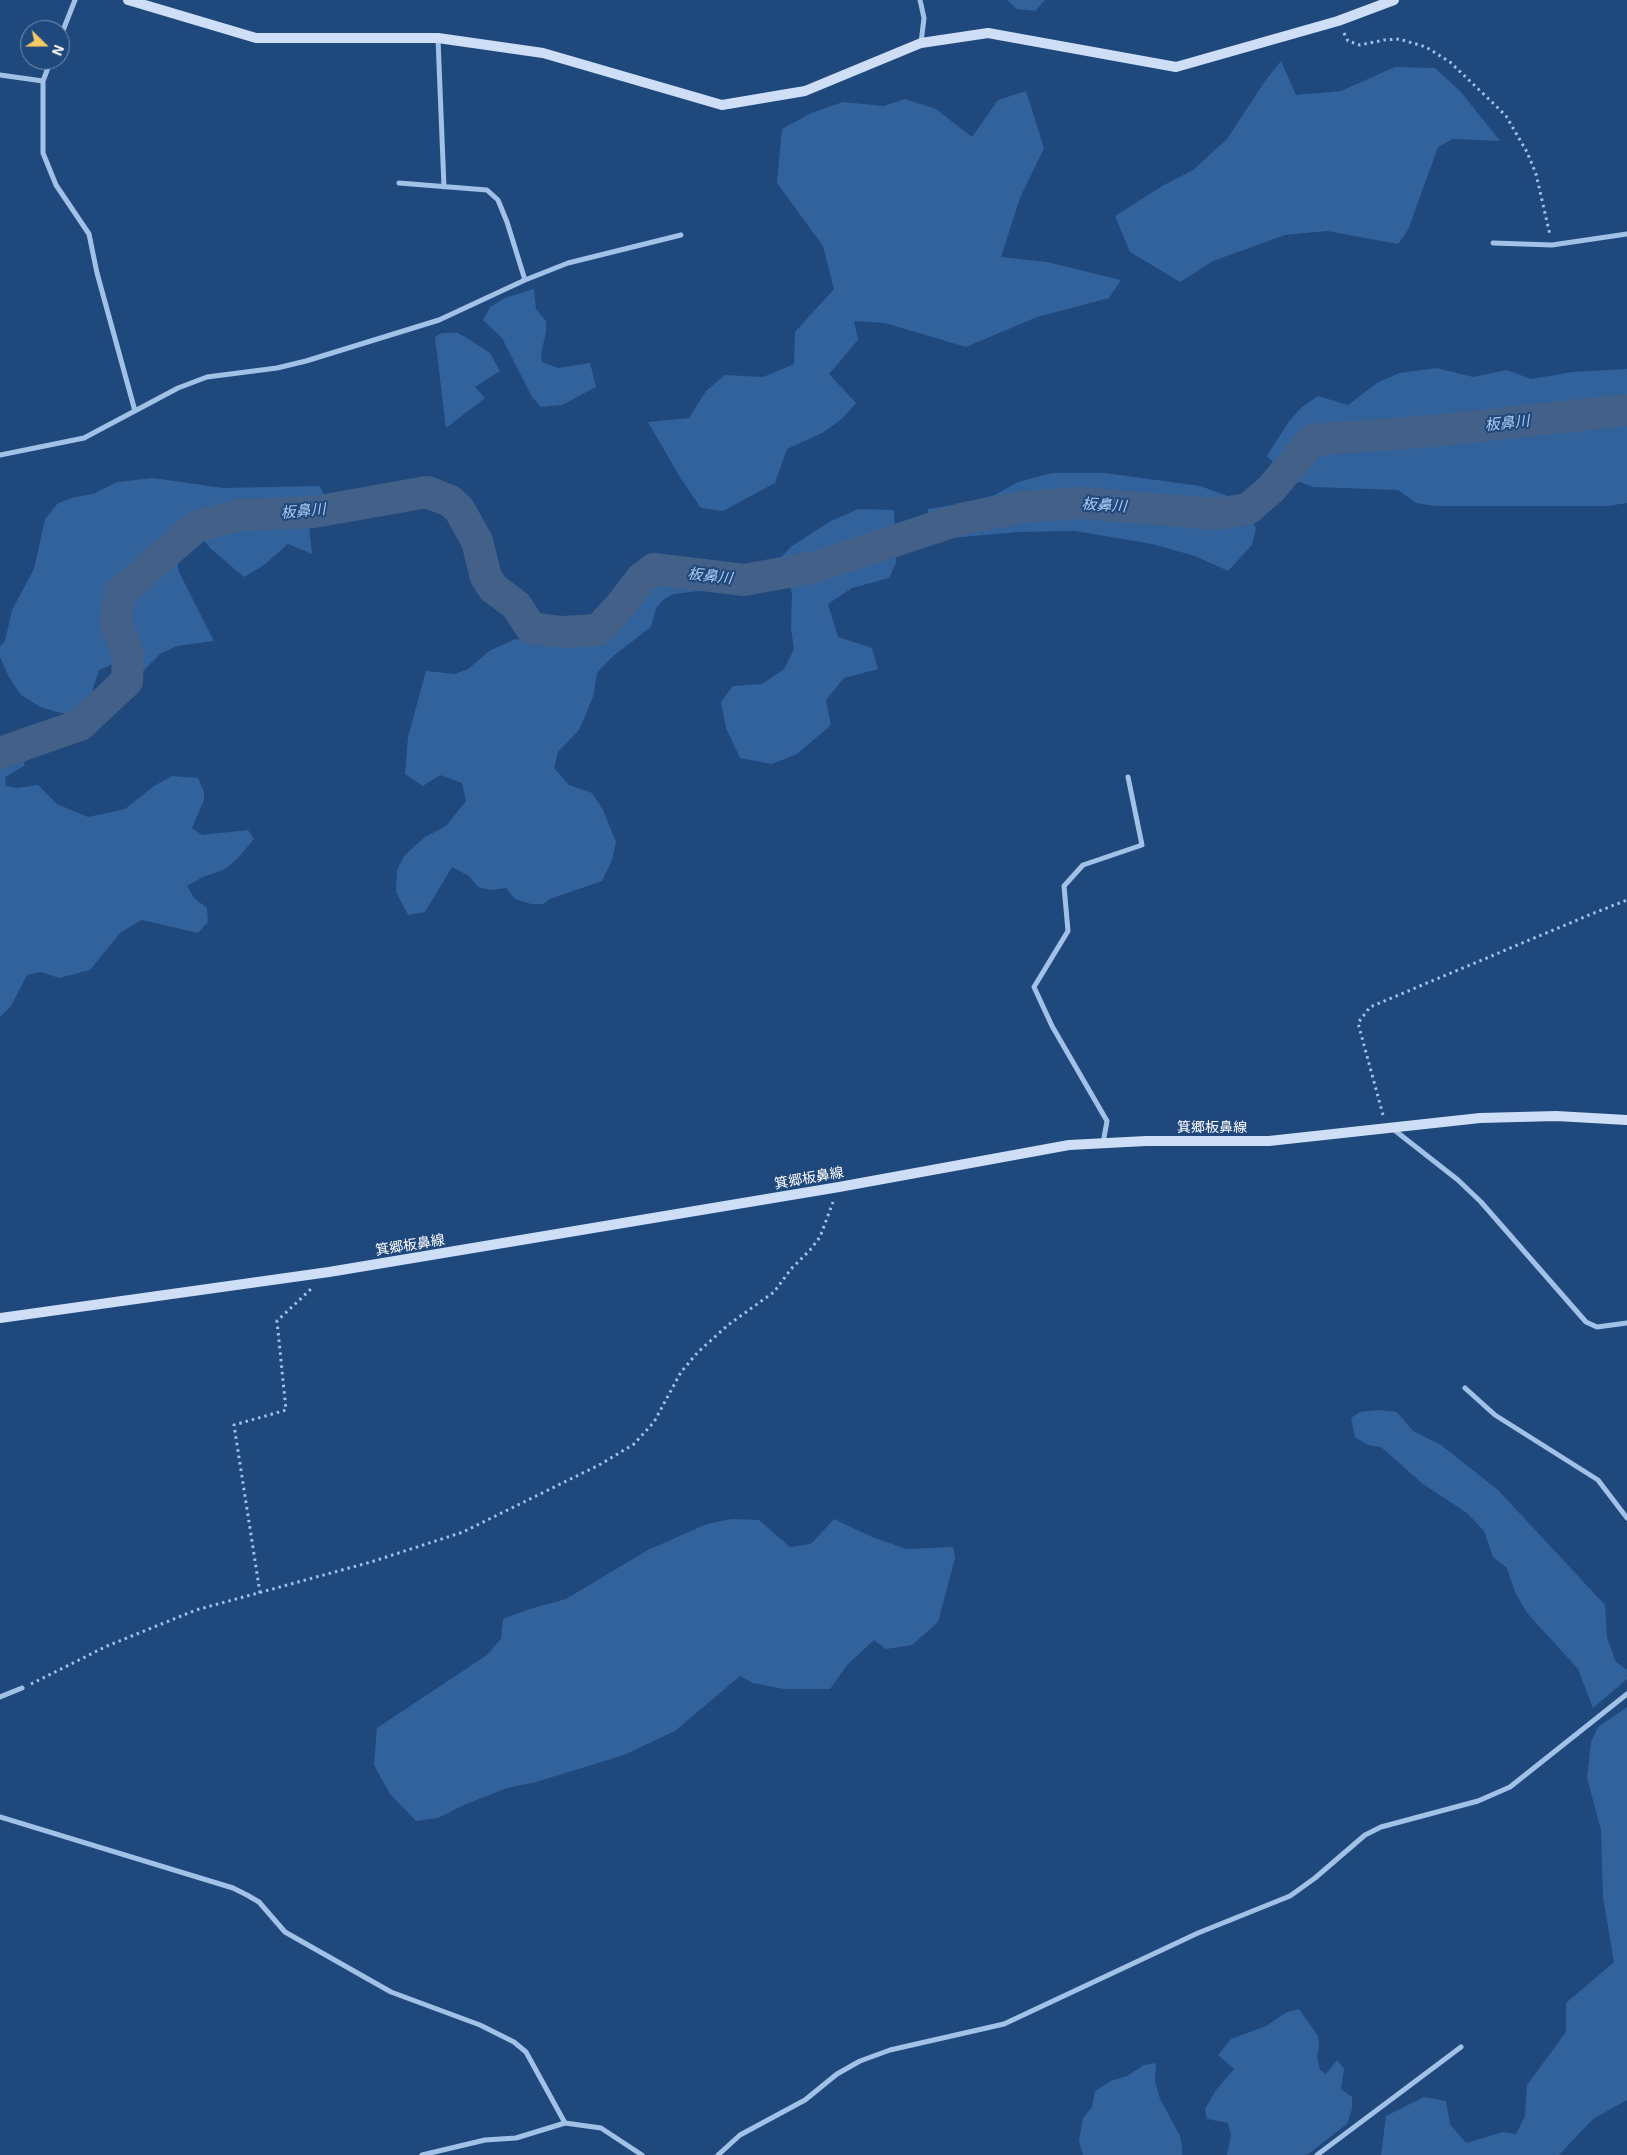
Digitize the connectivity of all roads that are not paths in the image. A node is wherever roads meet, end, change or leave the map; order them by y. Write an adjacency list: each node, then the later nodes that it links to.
1 (75, 0): 5 (street)
2 (128, 0): 6 (main road)
3 (920, 0): 7 (street)
4 (1394, 0): 7 (main road)
5 (67, 20)
6 (438, 38): 7 (main road); 12 (street)
7 (921, 43)
8 (47, 70): 10 (street)
9 (0, 75): 10 (street)
10 (43, 81): 17 (street)
11 (399, 183): 12 (street)
12 (444, 186): 16 (street)
13 (1627, 234): 15 (street)
14 (681, 235): 16 (street)
15 (1493, 243)
16 (524, 280): 17 (street)
17 (135, 411): 18 (street)
18 (0, 455)
19 (1128, 777): 22 (street)
20 (1627, 1120): 21 (main road, 箕郷板鼻線)
21 (1390, 1130): 22 (main road, 箕郷板鼻線); 24 (street)
22 (1103, 1143): 23 (main road, 箕郷板鼻線)
23 (0, 1318)
24 (1627, 1323)
25 (1465, 1388): 26 (street)
26 (1627, 1518)
27 (22, 1688): 29 (street)
28 (1627, 1694): 35 (street)
29 (0, 1697)
30 (0, 1817): 32 (street)
31 (1461, 2046): 36 (street)
32 (566, 2123): 33 (street); 34 (street)
33 (422, 2155)
34 (642, 2155)
35 (718, 2155)
36 (1318, 2155)

